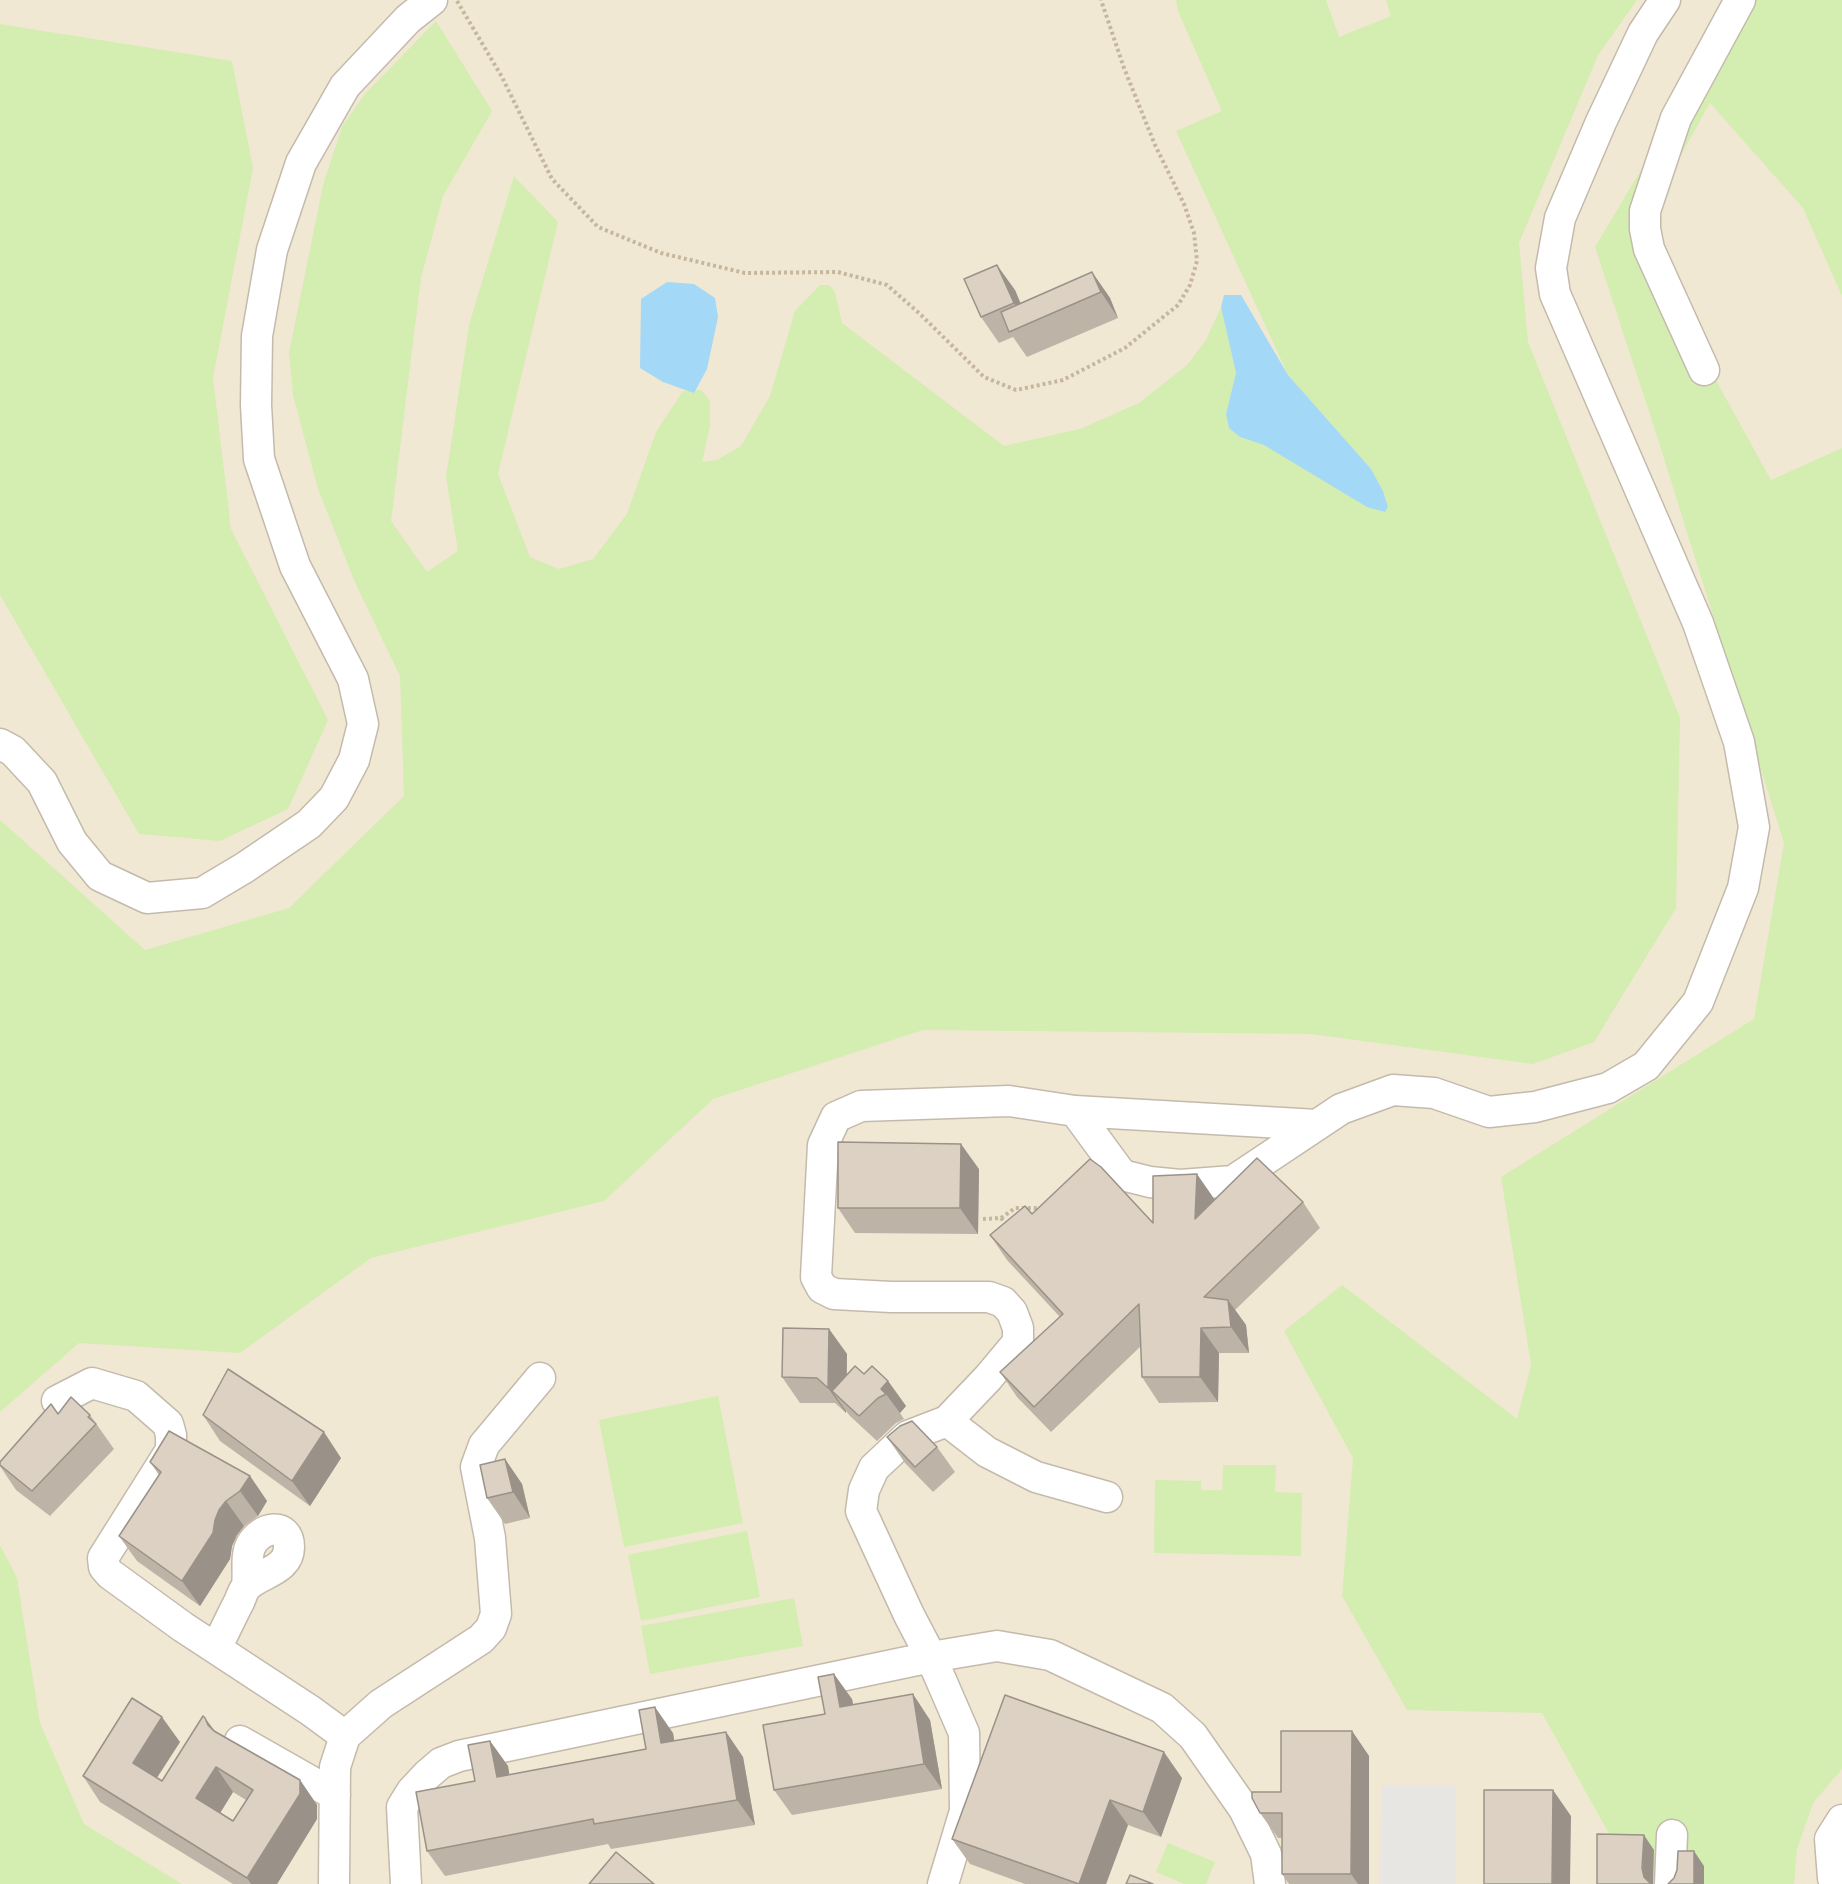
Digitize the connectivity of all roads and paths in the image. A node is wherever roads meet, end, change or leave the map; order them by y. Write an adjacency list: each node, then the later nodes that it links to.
1 (432, 0): 7 (street)
2 (456, 0): 3 (path)
3 (1101, 0)
4 (1665, 0): 9 (street)
5 (1740, 0): 6 (street)
6 (1704, 370)
7 (0, 744)
8 (1075, 1111): 9 (street); 9 (street); 16 (street)
9 (1317, 1125)
10 (1047, 1208): 11 (path)
11 (1001, 1218): 12 (path); 13 (path)
12 (983, 1219)
13 (1008, 1227)
14 (540, 1378): 21 (street)
15 (57, 1401): 19 (street)
16 (947, 1421): 17 (street); 20 (street)
17 (1107, 1497)
18 (247, 1586): 19 (street)
19 (216, 1648): 21 (street)
20 (931, 1657): 28 (street); 29 (street); 30 (street)
21 (345, 1736): 23 (street)
22 (240, 1741): 23 (street)
23 (335, 1796): 27 (street)
24 (1842, 1820): 26 (street)
25 (1672, 1834): 31 (street)
26 (1837, 1878)
27 (334, 1884)
28 (406, 1884)
29 (943, 1884)
30 (1270, 1884)
31 (1670, 1884)

